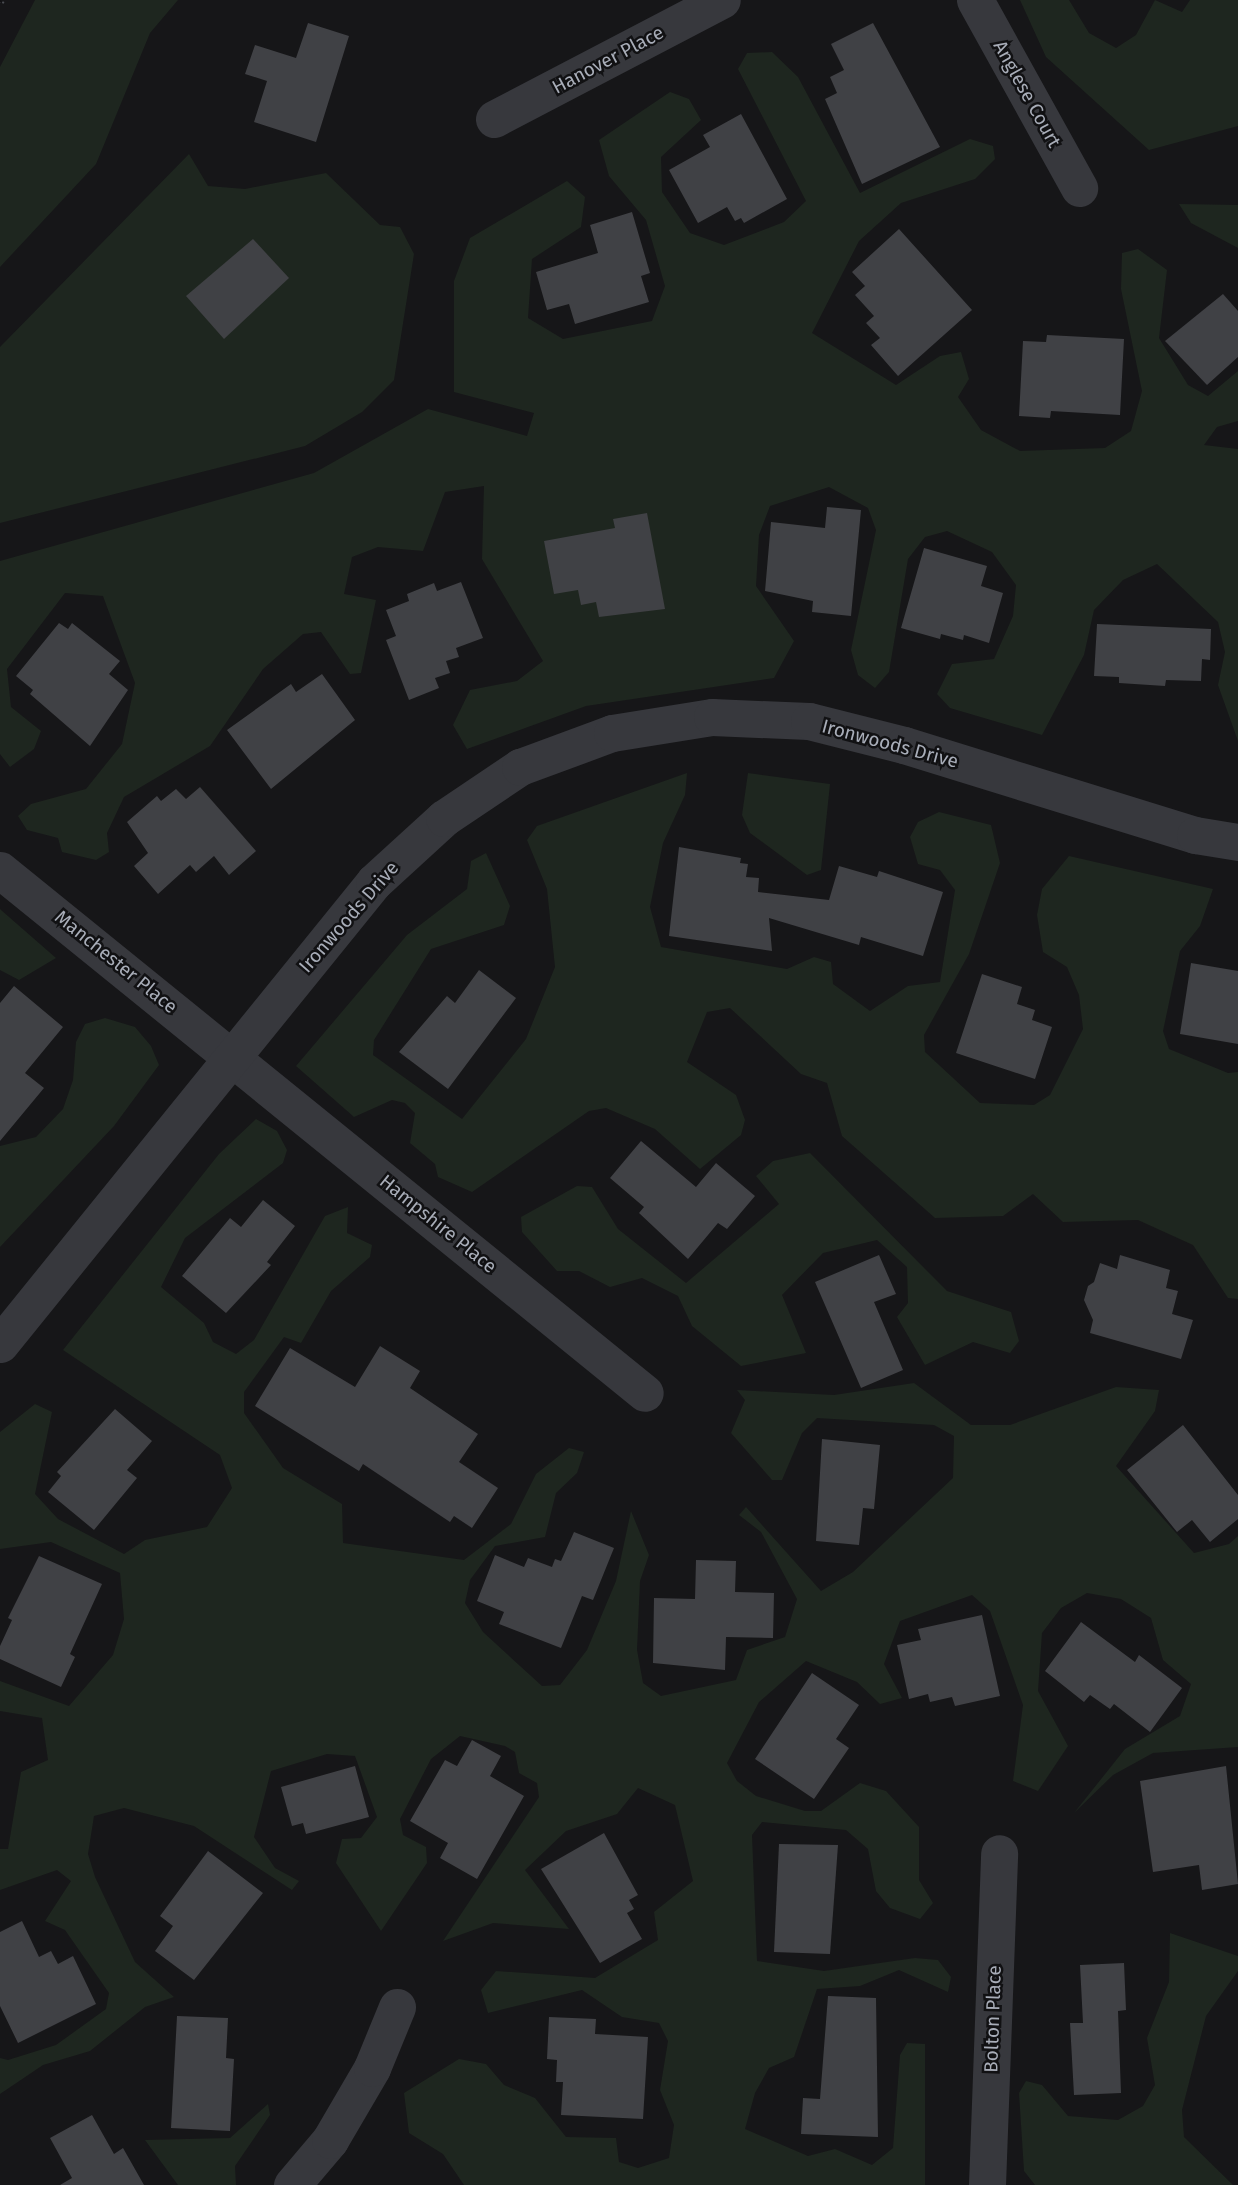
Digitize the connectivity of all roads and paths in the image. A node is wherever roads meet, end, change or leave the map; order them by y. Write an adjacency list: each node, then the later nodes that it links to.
1 (722, 0): 3 (street, Hanover Place)
2 (975, 0): 4 (street, Anglese Court)
3 (494, 119)
4 (1079, 188)
5 (1238, 842): 7 (street, Ironwoods Drive)
6 (0, 870): 7 (street, Manchester Place)
7 (232, 1055): 8 (street, Ironwoods Drive); 9 (street, Hampshire Place)
8 (0, 1343)
9 (645, 1393)
10 (999, 1853): 13 (street, Bolton Place)
11 (397, 2007): 12 (street)
12 (292, 2185)
13 (988, 2185)

